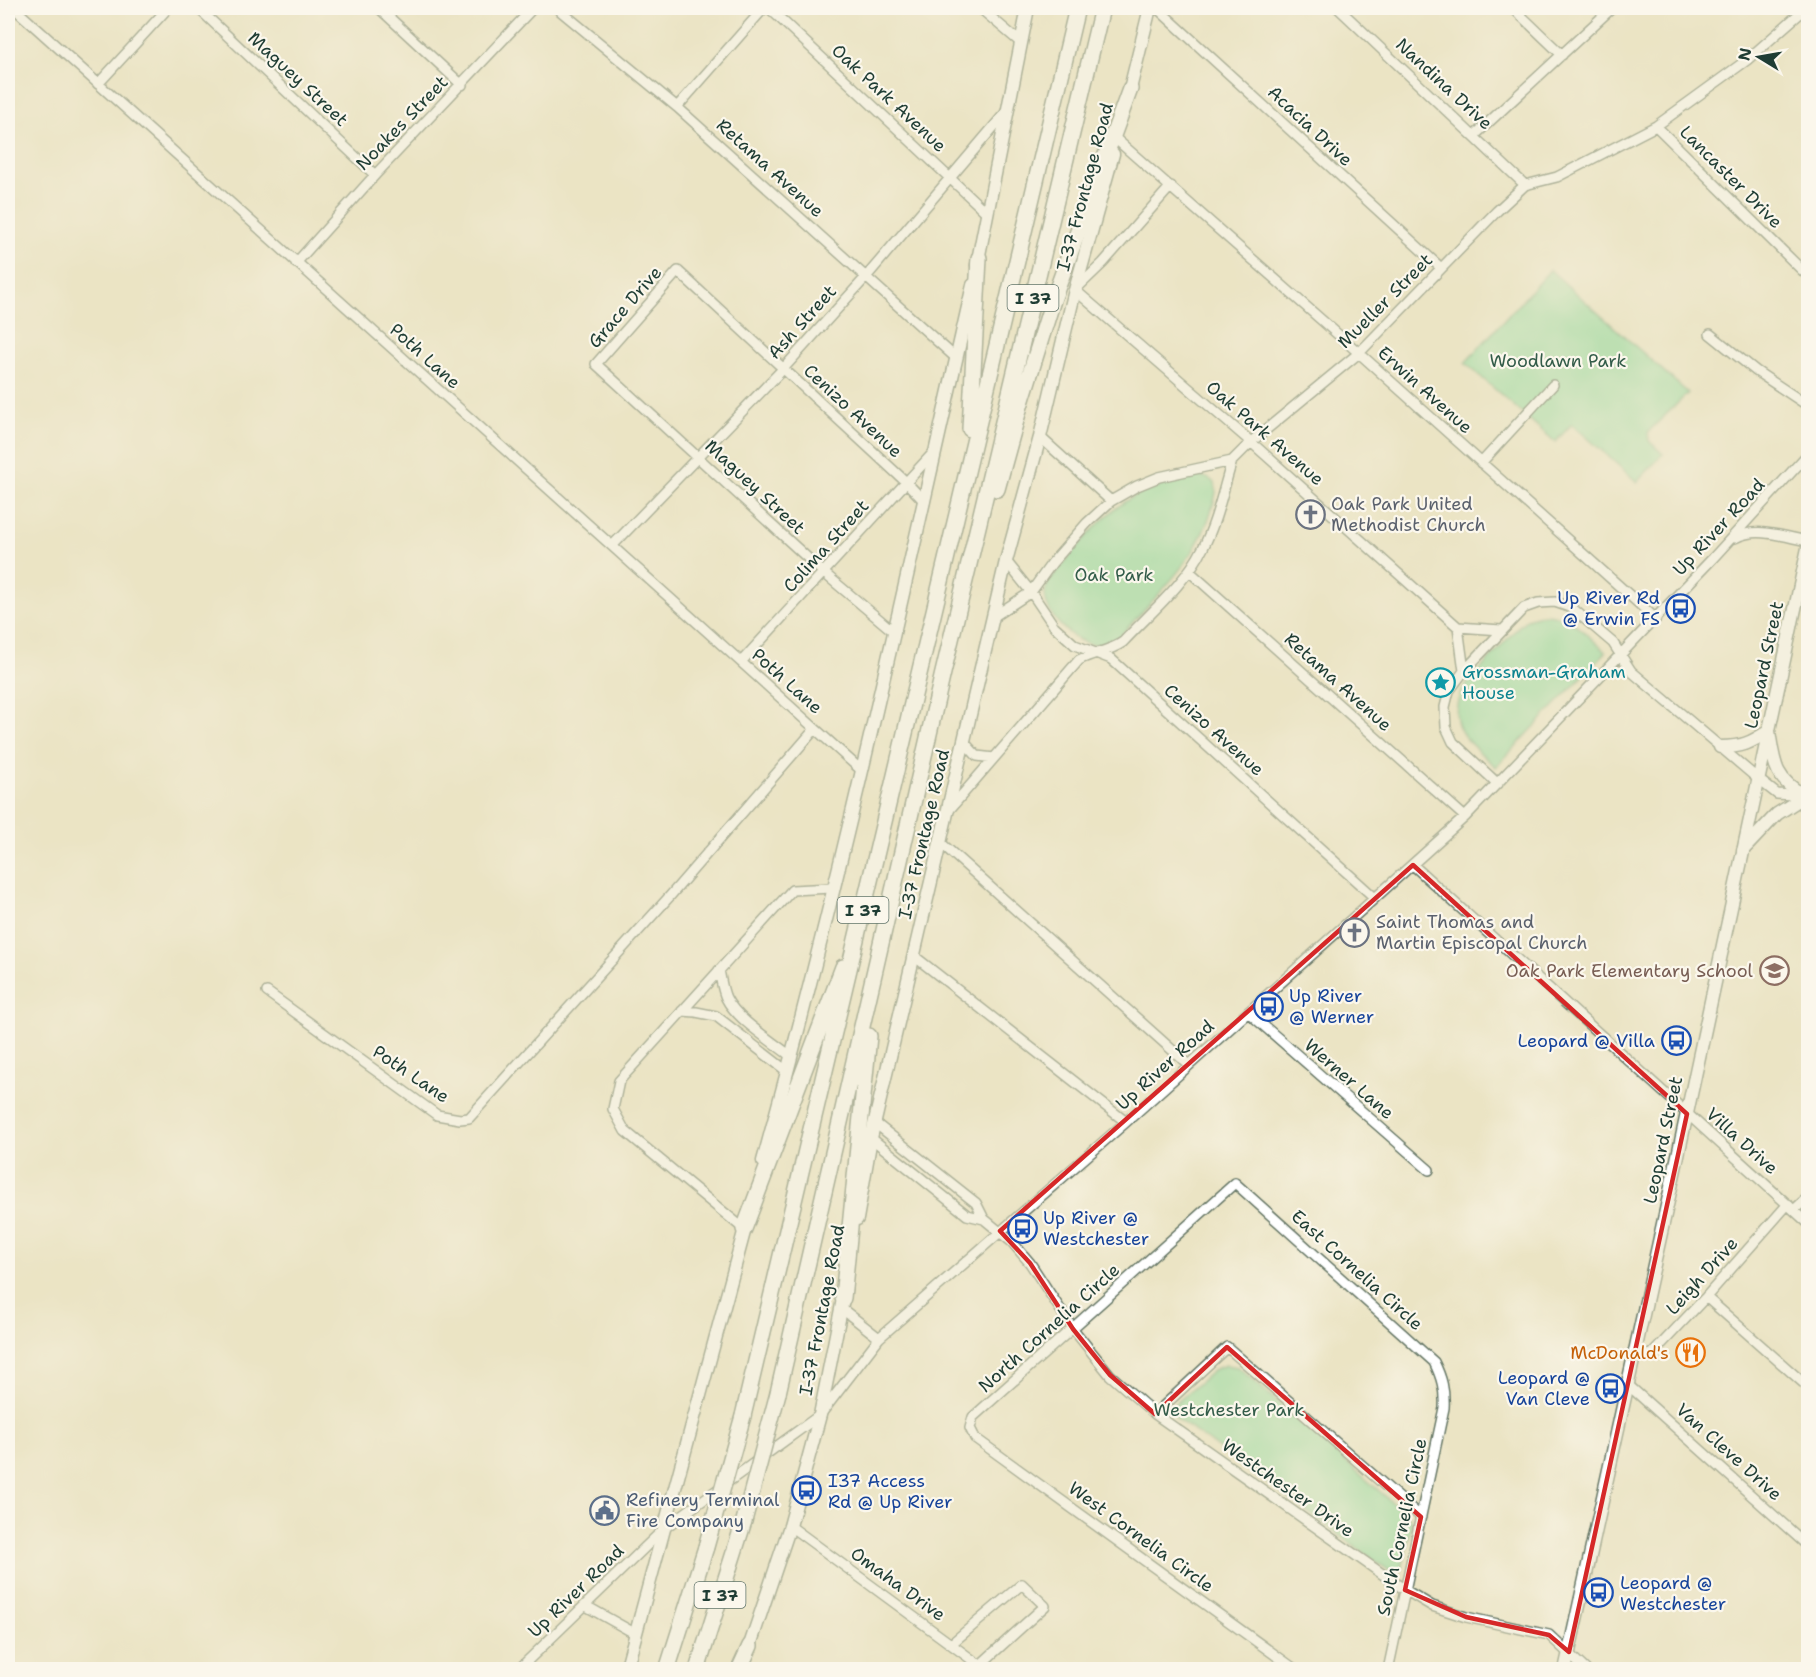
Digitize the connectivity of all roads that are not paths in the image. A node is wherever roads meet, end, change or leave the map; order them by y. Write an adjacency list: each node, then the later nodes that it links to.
1 (14, 8): 21 (street, Poth Lane)
2 (168, 8): 21 (street)
3 (198, 8): 29 (street, Maguey Street)
4 (379, 8): 22 (street)
5 (533, 8): 22 (street, Noakes Street)
6 (557, 8): 24 (street, Retama Avenue)
7 (764, 8): 24 (street)
8 (769, 8): 30 (street, Oak Park Avenue)
9 (980, 8): 19 (street)
10 (1028, 8): 19 (main road)
11 (1077, 8): 57 (highway, I 37)
12 (1102, 8): 68 (highway, I 37)
13 (1150, 8): 23 (main road, I-37 Frontage Road)
14 (1157, 8): 38 (street, Acacia Drive)
15 (1338, 8): 27 (street, Nandina Drive)
16 (1513, 8): 20 (street)
17 (1612, 8): 20 (street)
18 (1806, 8): 26 (street)
19 (1020, 42): 25 (main road)
20 (1562, 55): 27 (street)
21 (98, 84): 36 (street, Poth Lane)
22 (462, 85): 29 (street, Noakes Street)
23 (1130, 89): 28 (main road, I-37 Frontage Road); 68 (highway)
24 (677, 106): 41 (street, Retama Avenue)
25 (1007, 111): 30 (street, Ash Street); 33 (main road)
26 (1656, 126): 31 (street); 40 (street, Lancaster Drive)
27 (1475, 135): 31 (street, Nandina Drive)
28 (1117, 140): 32 (street, Erwin Avenue); 34 (main road, I-37 Frontage Road)
29 (375, 175): 36 (street, Noakes Street)
30 (950, 179): 33 (street, Oak Park Avenue); 41 (street, Ash Street)
31 (1525, 185): 38 (street, Mueller Street)
32 (1171, 186): 37 (street); 44 (street, Erwin Avenue)
33 (987, 213): 35 (main road)
34 (1085, 255): 37 (street); 42 (main road, I-37 Frontage Road)
35 (979, 258): 45 (main road); 57 (highway)
36 (297, 262): 63 (street, Poth Lane)
37 (1103, 263): 42 (street)
38 (1441, 268): 44 (street, Mueller Street)
39 (678, 271): 46 (street, Grace Drive); 47 (street, Cenizo Avenue)
40 (1809, 276)
41 (866, 277): 45 (street, Retama Avenue); 47 (street, Ash Street)
42 (1076, 290): 50 (main road, I-37 Frontage Road); 51 (street, Oak Park Avenue)
43 (1710, 334): 49 (street)
44 (1359, 353): 51 (street, Mueller Street); 56 (street, Erwin Avenue)
45 (956, 358): 52 (main road)
46 (596, 364): 54 (street, Maguey Street)
47 (783, 369): 54 (street, Ash Street); 58 (street, Cenizo Avenue)
48 (1553, 385): 56 (street)
49 (1809, 404)
50 (1040, 437): 59 (street); 65 (main road, I-37 Frontage Road)
51 (1251, 442): 55 (street, Mueller Street); 72 (street, Oak Park Avenue)
52 (934, 452): 58 (street, Colima Street); 60 (main road)
53 (1809, 454): 62 (street, Up River Road)
54 (698, 457): 63 (street, Ash Street); 67 (street, Maguey Street)
55 (1232, 461): 59 (street); 66 (street)
56 (1481, 463): 71 (street, Erwin Avenue)
57 (968, 472): 95 (highway, I 37)
58 (906, 482): 60 (street, Cenizo Avenue); 67 (street, Colima Street)
59 (1112, 501): 69 (street)
60 (925, 502): 74 (main road)
61 (1809, 542): 62 (street)
62 (1728, 543): 71 (street, Up River Road)
63 (612, 546): 77 (street, Poth Lane)
64 (1809, 548): 80 (main road, Leopard Street)
65 (1006, 561): 69 (street, Cenizo Avenue); 70 (main road, I-37 Frontage Road)
66 (1189, 571): 75 (street); 89 (street, Retama Avenue)
67 (824, 573): 74 (street, Maguey Street); 77 (street, Colima Street)
68 (963, 588): 98 (highway, I 37)
69 (1031, 592): 70 (street); 75 (street, Cenizo Avenue)
70 (993, 616): 81 (main road, I-37 Frontage Road)
71 (1656, 619): 76 (street, Up River Road)
72 (1458, 627): 73 (street); 78 (street)
73 (1501, 630): 76 (street); 78 (street)
74 (893, 631): 84 (main road)
75 (1097, 654): 83 (street); 94 (street, Cenizo Avenue)
76 (1621, 656): 82 (street); 86 (street, Up River Road)
77 (741, 662): 79 (street, Poth Lane)
78 (1464, 671): 86 (street)
79 (815, 729): 84 (street, Poth Lane); 99 (street, Poth Lane)
80 (1769, 731): 82 (main road); 85 (main road, Leopard Street); 87 (main road)
81 (964, 742): 83 (street); 88 (main road, I-37 Frontage Road)
82 (1720, 747): 85 (street)
83 (994, 758): 88 (street)
84 (861, 770): 93 (main road)
85 (1758, 779): 87 (street); 91 (main road, Leopard Street)
86 (1498, 784): 89 (street, Up River Road)
87 (1807, 796): 91 (main road)
88 (949, 810): 90 (main road, I-37 Frontage Road)
89 (1465, 818): 92 (street, Up River Road)
90 (940, 843): 96 (main road, I-37 Frontage Road); 105 (street)
91 (1743, 850): 107 (main road, Leopard Street)
92 (1413, 865): 94 (street, Up River Road); 107 (street, Villa Drive)
93 (832, 888): 97 (street); 104 (main road)
94 (1375, 898): 101 (street, Up River Road)
95 (857, 938): 117 (highway); 143 (highway, I 37, bridge)
96 (914, 956): 108 (street); 109 (main road, I-37 Frontage Road)
97 (719, 970): 100 (street); 102 (street)
98 (875, 974): 120 (highway); 144 (highway, I 37, bridge)
99 (267, 992)
100 (682, 1011): 103 (street); 117 (street)
101 (1248, 1012): 105 (street, Up River Road); 111 (street, Werner Lane)
102 (742, 1017): 103 (street); 104 (street)
103 (733, 1029): 106 (street)
104 (792, 1057): 106 (main road)
105 (1189, 1065): 108 (street, Up River Road)
106 (788, 1072): 117 (main road)
107 (1687, 1114): 114 (street, Villa Drive); 123 (main road, Leopard Street)
108 (1126, 1122): 118 (street, Up River Road)
109 (875, 1123): 110 (main road, I-37 Frontage Road); 115 (street)
110 (872, 1138): 115 (street); 120 (main road, I-37 Frontage Road)
111 (1429, 1170)
112 (1234, 1183): 121 (street, North Cornelia Circle); 126 (street, East Cornelia Circle)
113 (1809, 1197): 114 (street, Leigh Drive)
114 (1791, 1208): 116 (street, Villa Drive); 119 (street, Leigh Drive)
115 (984, 1219): 118 (street, Westchester Drive)
116 (1809, 1223)
117 (744, 1229): 132 (main road)
118 (1000, 1231): 121 (street, Westchester Drive); 122 (street, Up River Road)
119 (1706, 1297): 123 (street, Leigh Drive); 125 (street)
120 (842, 1303): 122 (street); 128 (main road, I-37 Frontage Road)
121 (1072, 1329): 127 (street, Westchester Drive); 129 (street, North Cornelia Circle)
122 (879, 1338): 128 (street, Up River Road)
123 (1633, 1358): 124 (main road, Leopard Street)
124 (1628, 1384): 133 (street, Van Cleve Drive); 139 (main road, Leopard Street)
125 (1809, 1386)
126 (1445, 1390): 130 (street, South Cornelia Circle)
127 (1155, 1414): 130 (street); 134 (street, Westchester Drive)
128 (820, 1415): 131 (main road, I-37 Frontage Road); 132 (street, Up River Road)
129 (970, 1428): 146 (street, West Cornelia Circle)
130 (1421, 1517): 134 (street, South Cornelia Circle)
131 (790, 1526): 137 (street, Omaha Drive); 138 (main road, I-37 Frontage Road)
132 (666, 1527): 135 (street, Up River Road); 136 (main road)
133 (1809, 1546)
134 (1405, 1590): 139 (street, Westchester Drive); 147 (street, South Cornelia Circle)
135 (586, 1606): 136 (street); 142 (street, Up River Road)
136 (636, 1634): 141 (main road)
137 (951, 1644): 140 (street, Omaha Drive); 140 (street)
138 (750, 1646): 145 (highway)
139 (1569, 1652): 148 (main road, Leopard Street); 149 (street, Westchester Drive)
140 (983, 1667)
141 (627, 1668)
142 (518, 1670)
143 (667, 1670)
144 (697, 1670)
145 (740, 1670)
146 (1296, 1670)
147 (1388, 1670)
148 (1565, 1670)
149 (1586, 1670)

